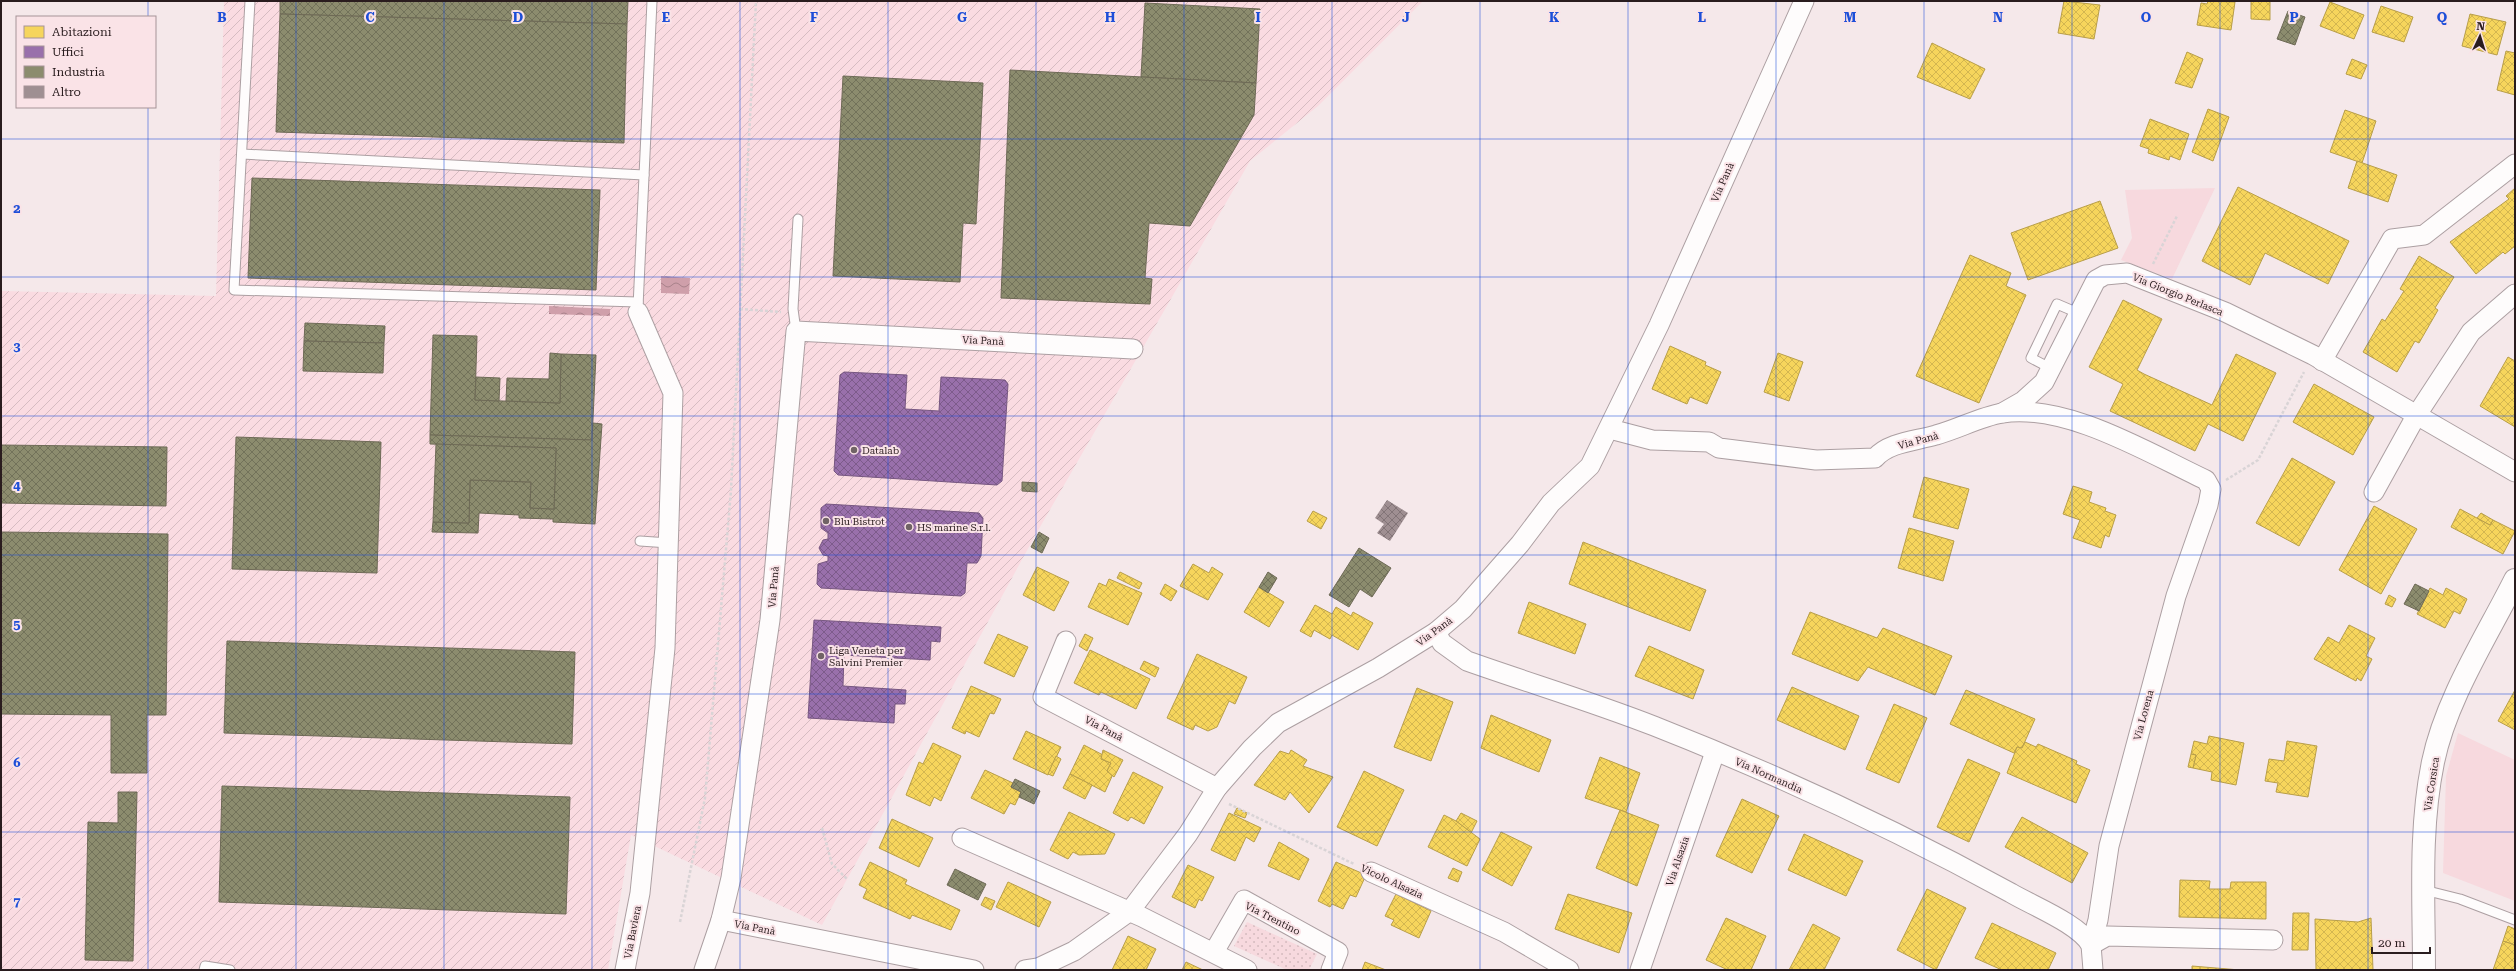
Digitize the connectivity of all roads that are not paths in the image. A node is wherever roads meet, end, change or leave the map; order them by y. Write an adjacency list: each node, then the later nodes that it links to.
1 (250, 1): 4 (lane)
2 (652, 1): 6 (lane)
3 (1804, 1): 15 (street, Via Panà)
4 (242, 154): 6 (lane); 9 (lane)
5 (2515, 164): 12 (street)
6 (644, 175): 9 (lane)
7 (798, 220): 10 (lane)
8 (2515, 294): 14 (street)
9 (638, 307): 20 (street)
10 (795, 322): 11 (street, Via Panà); 30 (street, Via Panà)
11 (1134, 349)
12 (2314, 365): 13 (street, Via Giorgio Perlasca); 14 (street, Via Giorgio Perlasca)
13 (2002, 413): 15 (street, Via Panà); 17 (street, Via Panà)
14 (2416, 416): 16 (street, Via Giorgio Perlasca); 18 (street)
15 (1610, 428): 22 (street, Via Panà)
16 (2515, 472)
17 (2211, 490): 33 (street, Via Lorena)
18 (2374, 492)
19 (640, 541): 20 (lane)
20 (669, 543): 37 (street, Via Baviera)
21 (2513, 587): 28 (street, Via Corsica)
22 (1436, 632): 24 (street, Via Normandia); 25 (street, Via Panà)
23 (1066, 641): 25 (street, Via Panà)
24 (1715, 752): 33 (street, Via Normandia); 44 (street, Via Alsazia)
25 (1214, 792): 29 (street, Via Panà)
26 (962, 838): 29 (street)
27 (1371, 872): 43 (street, Vicolo Alsazia)
28 (2424, 890): 31 (lane); 46 (street, Via Corsica)
29 (1130, 911): 34 (street); 40 (street, Via Panà)
30 (721, 920): 38 (street); 39 (street, Via Panà)
31 (2515, 920)
32 (2273, 940): 33 (street)
33 (2091, 945): 45 (street, Via Lorena)
34 (1214, 952): 41 (street); 42 (street, Via Trentino)
35 (204, 970): 36 (lane)
36 (230, 970)
37 (625, 970)
38 (704, 970)
39 (974, 970)
40 (1025, 970)
41 (1247, 970)
42 (1332, 970)
43 (1569, 970)
44 (1640, 970)
45 (2093, 970)
46 (2424, 970)

